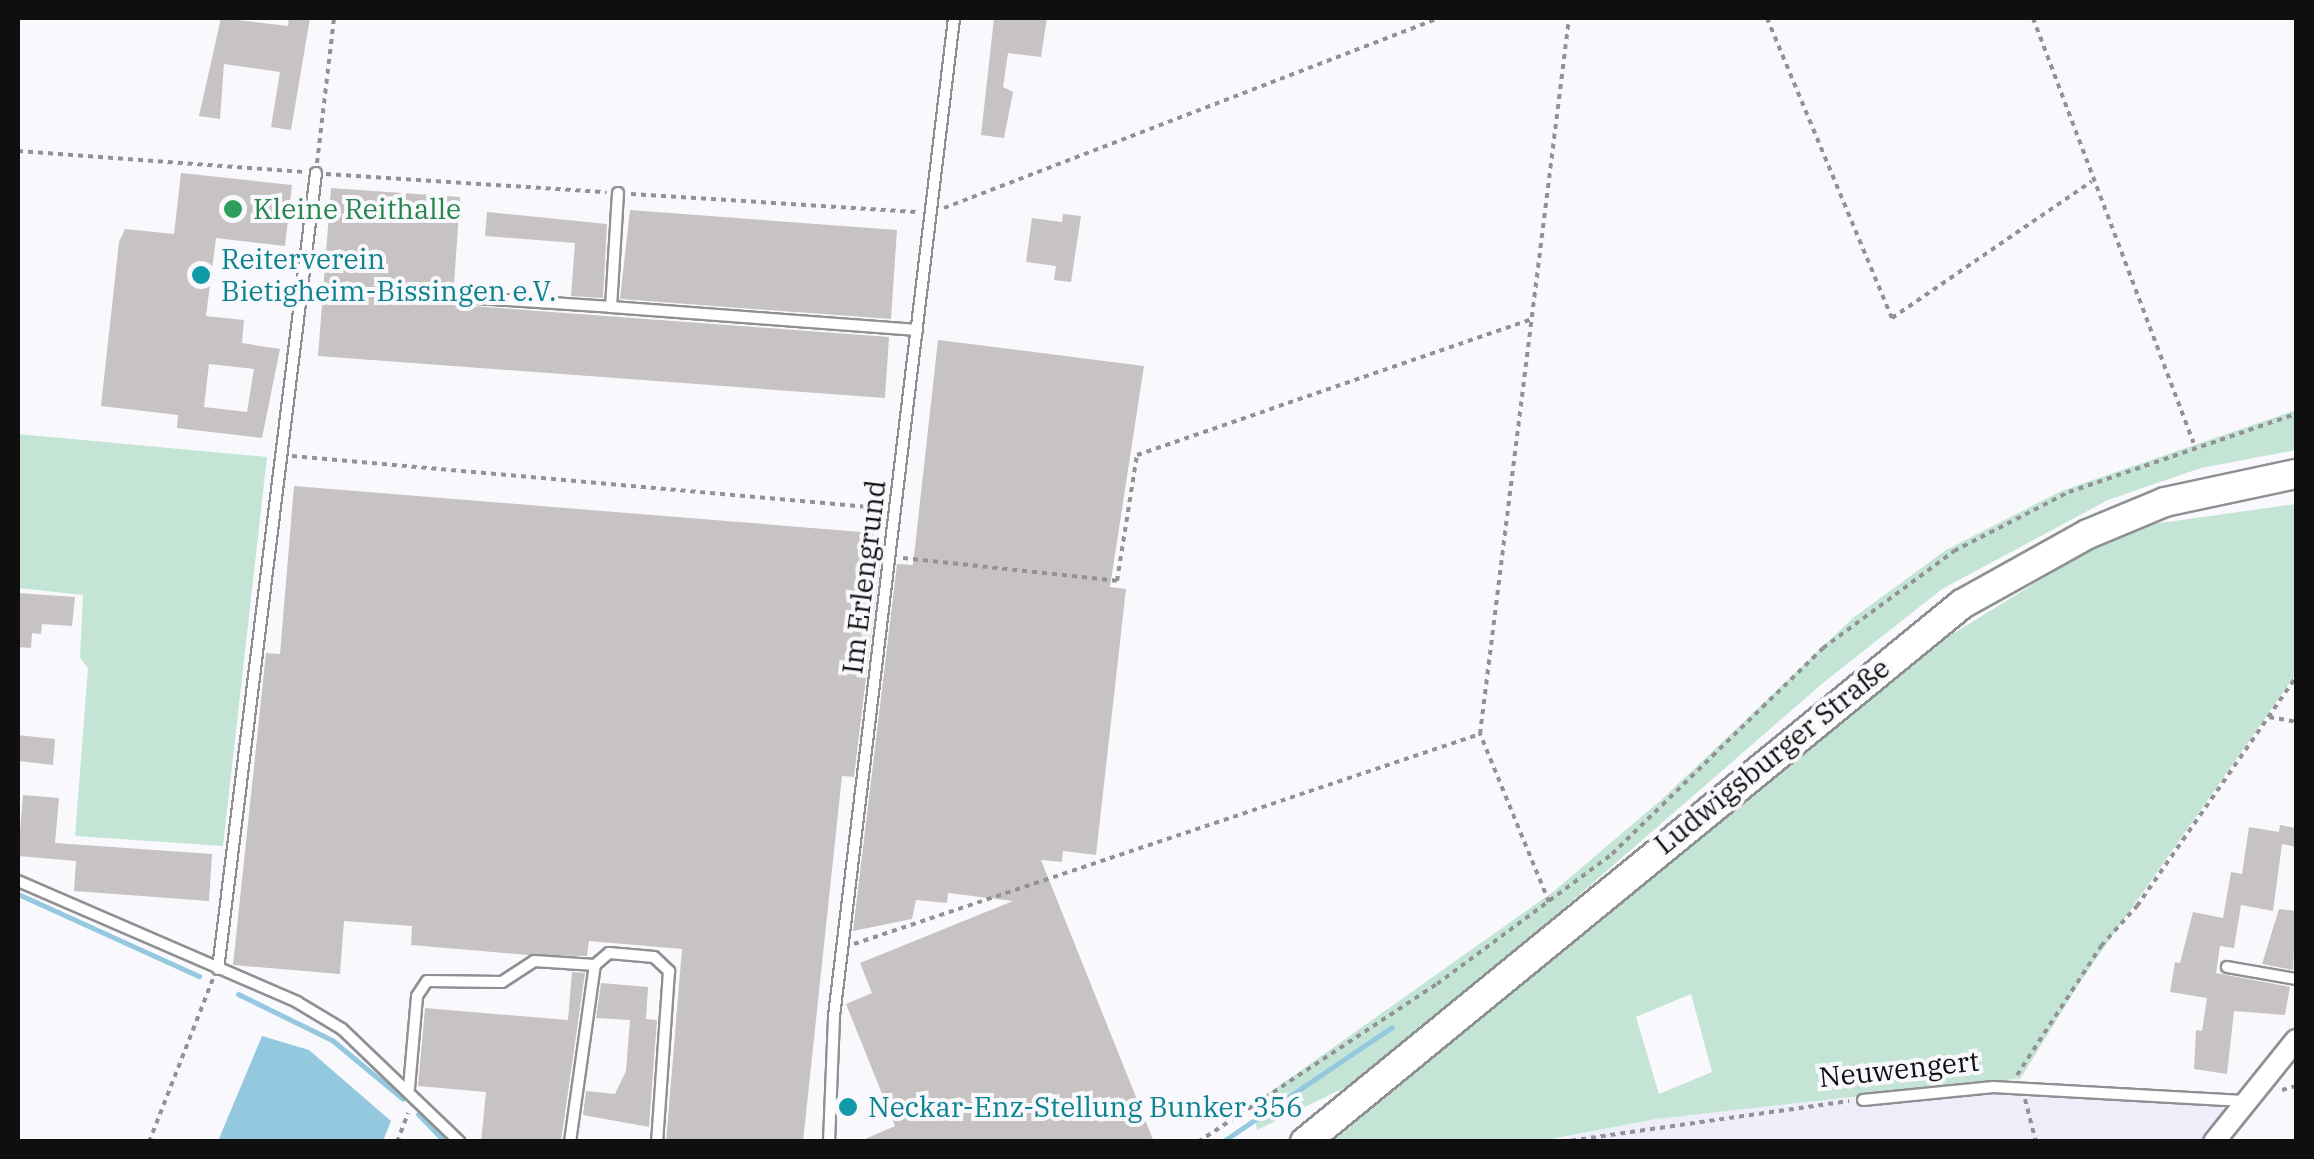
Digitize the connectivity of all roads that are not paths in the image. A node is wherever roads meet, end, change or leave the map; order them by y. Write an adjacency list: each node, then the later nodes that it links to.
1 (954, 18): 6 (lane, Im Erlengrund)
2 (316, 174): 11 (lane)
3 (618, 193): 5 (lane)
4 (462, 297): 5 (lane)
5 (611, 308): 6 (lane)
6 (916, 330): 20 (lane, Im Erlengrund)
7 (2296, 474): 21 (main road, Ludwigsburger Straße)
8 (18, 882): 11 (lane)
9 (596, 965): 14 (lane); 18 (lane); 19 (lane)
10 (2227, 967): 12 (lane)
11 (218, 968): 14 (lane)
12 (2296, 979)
13 (2295, 1046): 16 (street)
14 (412, 1092): 17 (lane)
15 (1864, 1100): 16 (lane, Neuwengert)
16 (2244, 1101): 22 (street)
17 (460, 1142)
18 (570, 1142)
19 (657, 1142)
20 (829, 1142)
21 (1305, 1142)
22 (2214, 1142)

